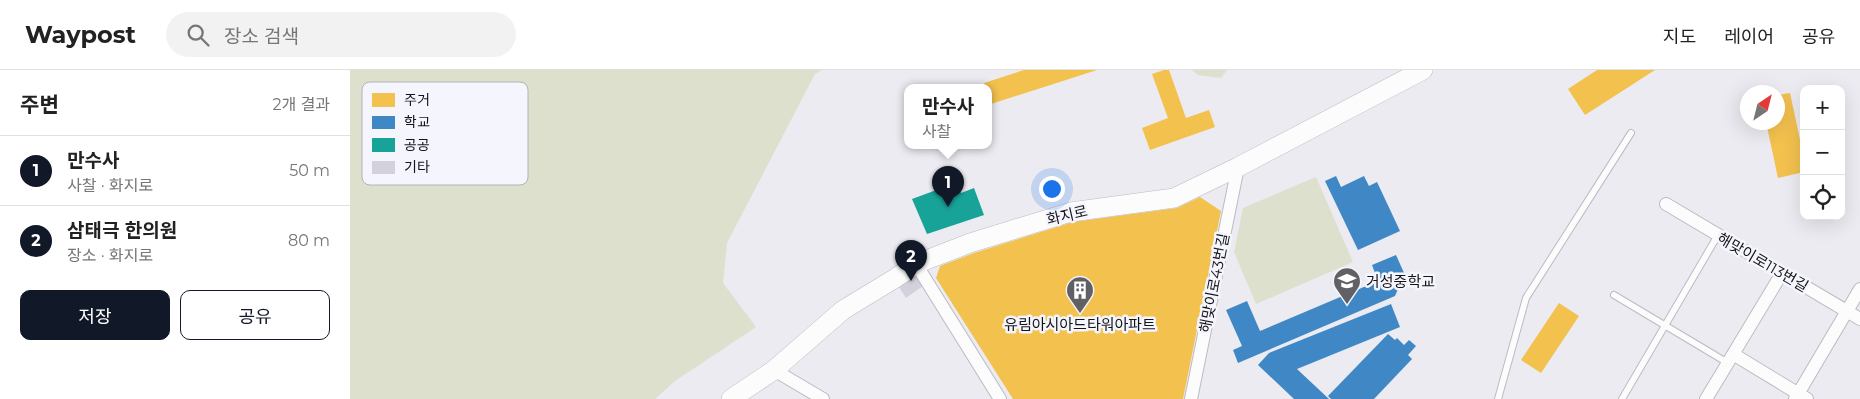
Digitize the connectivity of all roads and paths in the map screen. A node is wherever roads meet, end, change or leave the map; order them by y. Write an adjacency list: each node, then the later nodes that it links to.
1 (1423, 70): 3 (street, 화지로)
2 (1631, 133): 20 (lane)
3 (1238, 167): 6 (street, 화지로); 19 (street, 해맞이로43번길)
4 (1666, 204): 5 (street, 해맞이로113번길)
5 (1718, 235): 7 (street, 해맞이로113번길); 12 (lane)
6 (916, 264): 14 (street, 화지로); 18 (street)
7 (1782, 273): 10 (street, 해맞이로113번길); 13 (street)
8 (1860, 289): 10 (street)
9 (1614, 295): 12 (lane)
10 (1847, 311): 11 (street, 해맞이로113번길); 15 (street)
11 (1860, 319)
12 (1664, 326): 13 (lane); 21 (lane)
13 (1730, 359): 15 (street); 22 (street)
14 (774, 370): 16 (street, 화지로); 17 (street)
15 (1800, 397)
16 (731, 399)
17 (823, 399)
18 (1000, 399)
19 (1191, 399)
20 (1498, 399)
21 (1622, 399)
22 (1706, 399)

